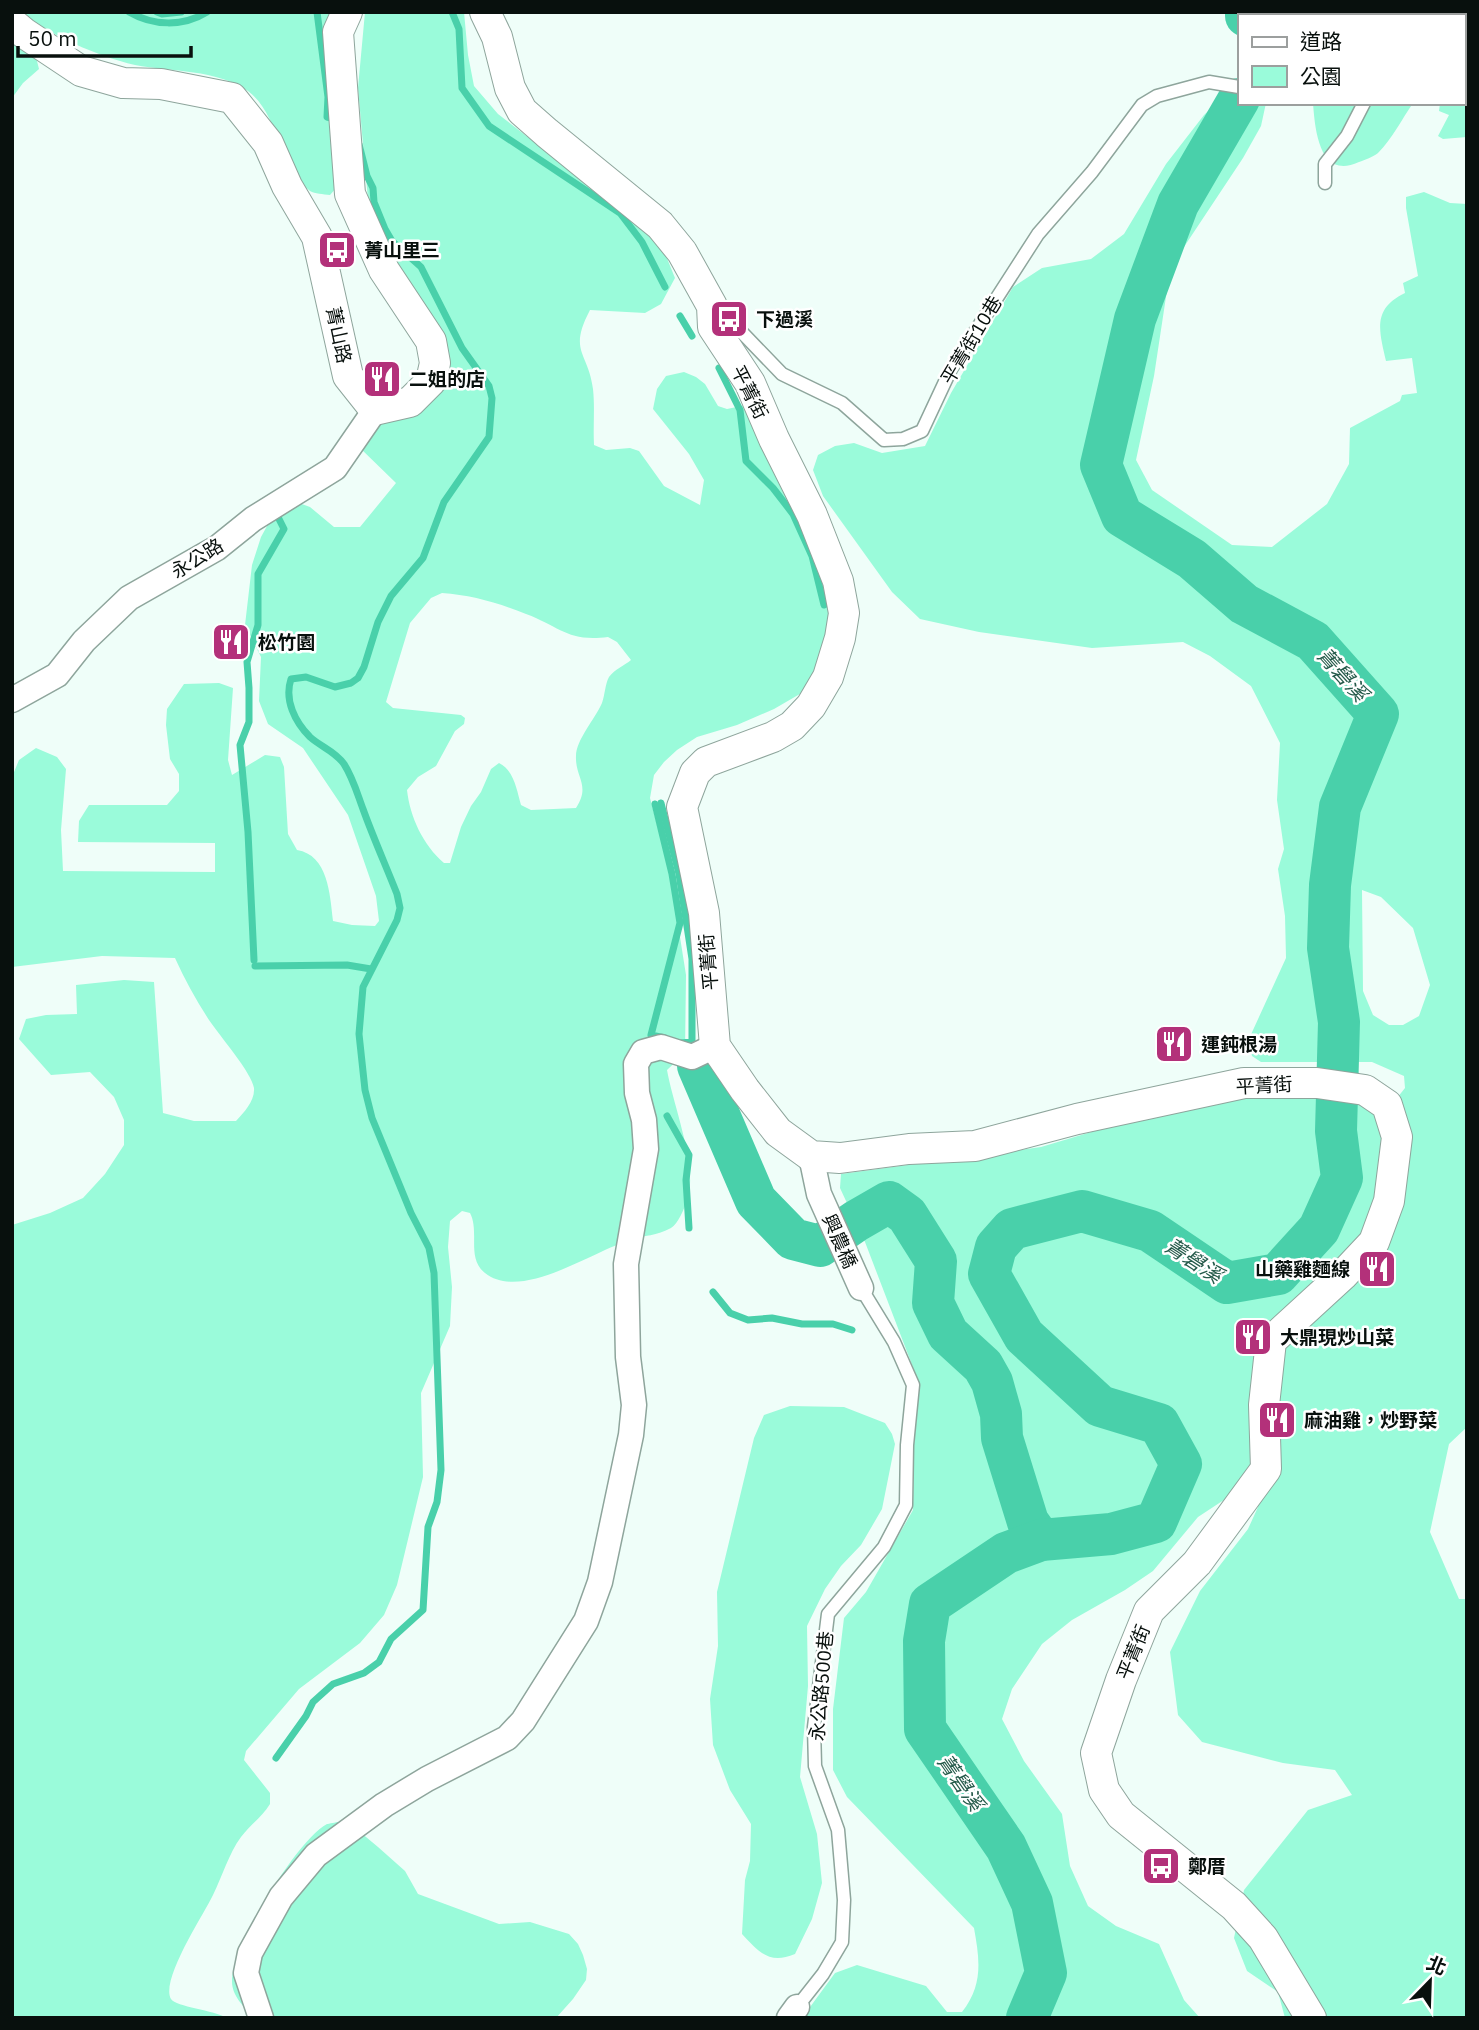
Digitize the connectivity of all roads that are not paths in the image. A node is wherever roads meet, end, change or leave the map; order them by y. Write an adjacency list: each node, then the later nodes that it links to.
1 (347, 12): 8 (street)
2 (485, 12): 7 (street)
3 (12, 23): 8 (street, 菁山路)
4 (1238, 87): 7 (lane, 平菁街10巷)
5 (1363, 105): 6 (lane)
6 (1325, 183)
7 (713, 317): 10 (street, 平菁街)
8 (375, 410): 9 (street, 永公路)
9 (12, 700)
10 (715, 1046): 11 (street, 平菁街); 14 (street)
11 (811, 1156): 12 (street, 興農橋); 15 (street, 平菁街)
12 (861, 1288): 13 (lane, 永公路500巷)
13 (793, 2012)
14 (261, 2018)
15 (1311, 2018)

